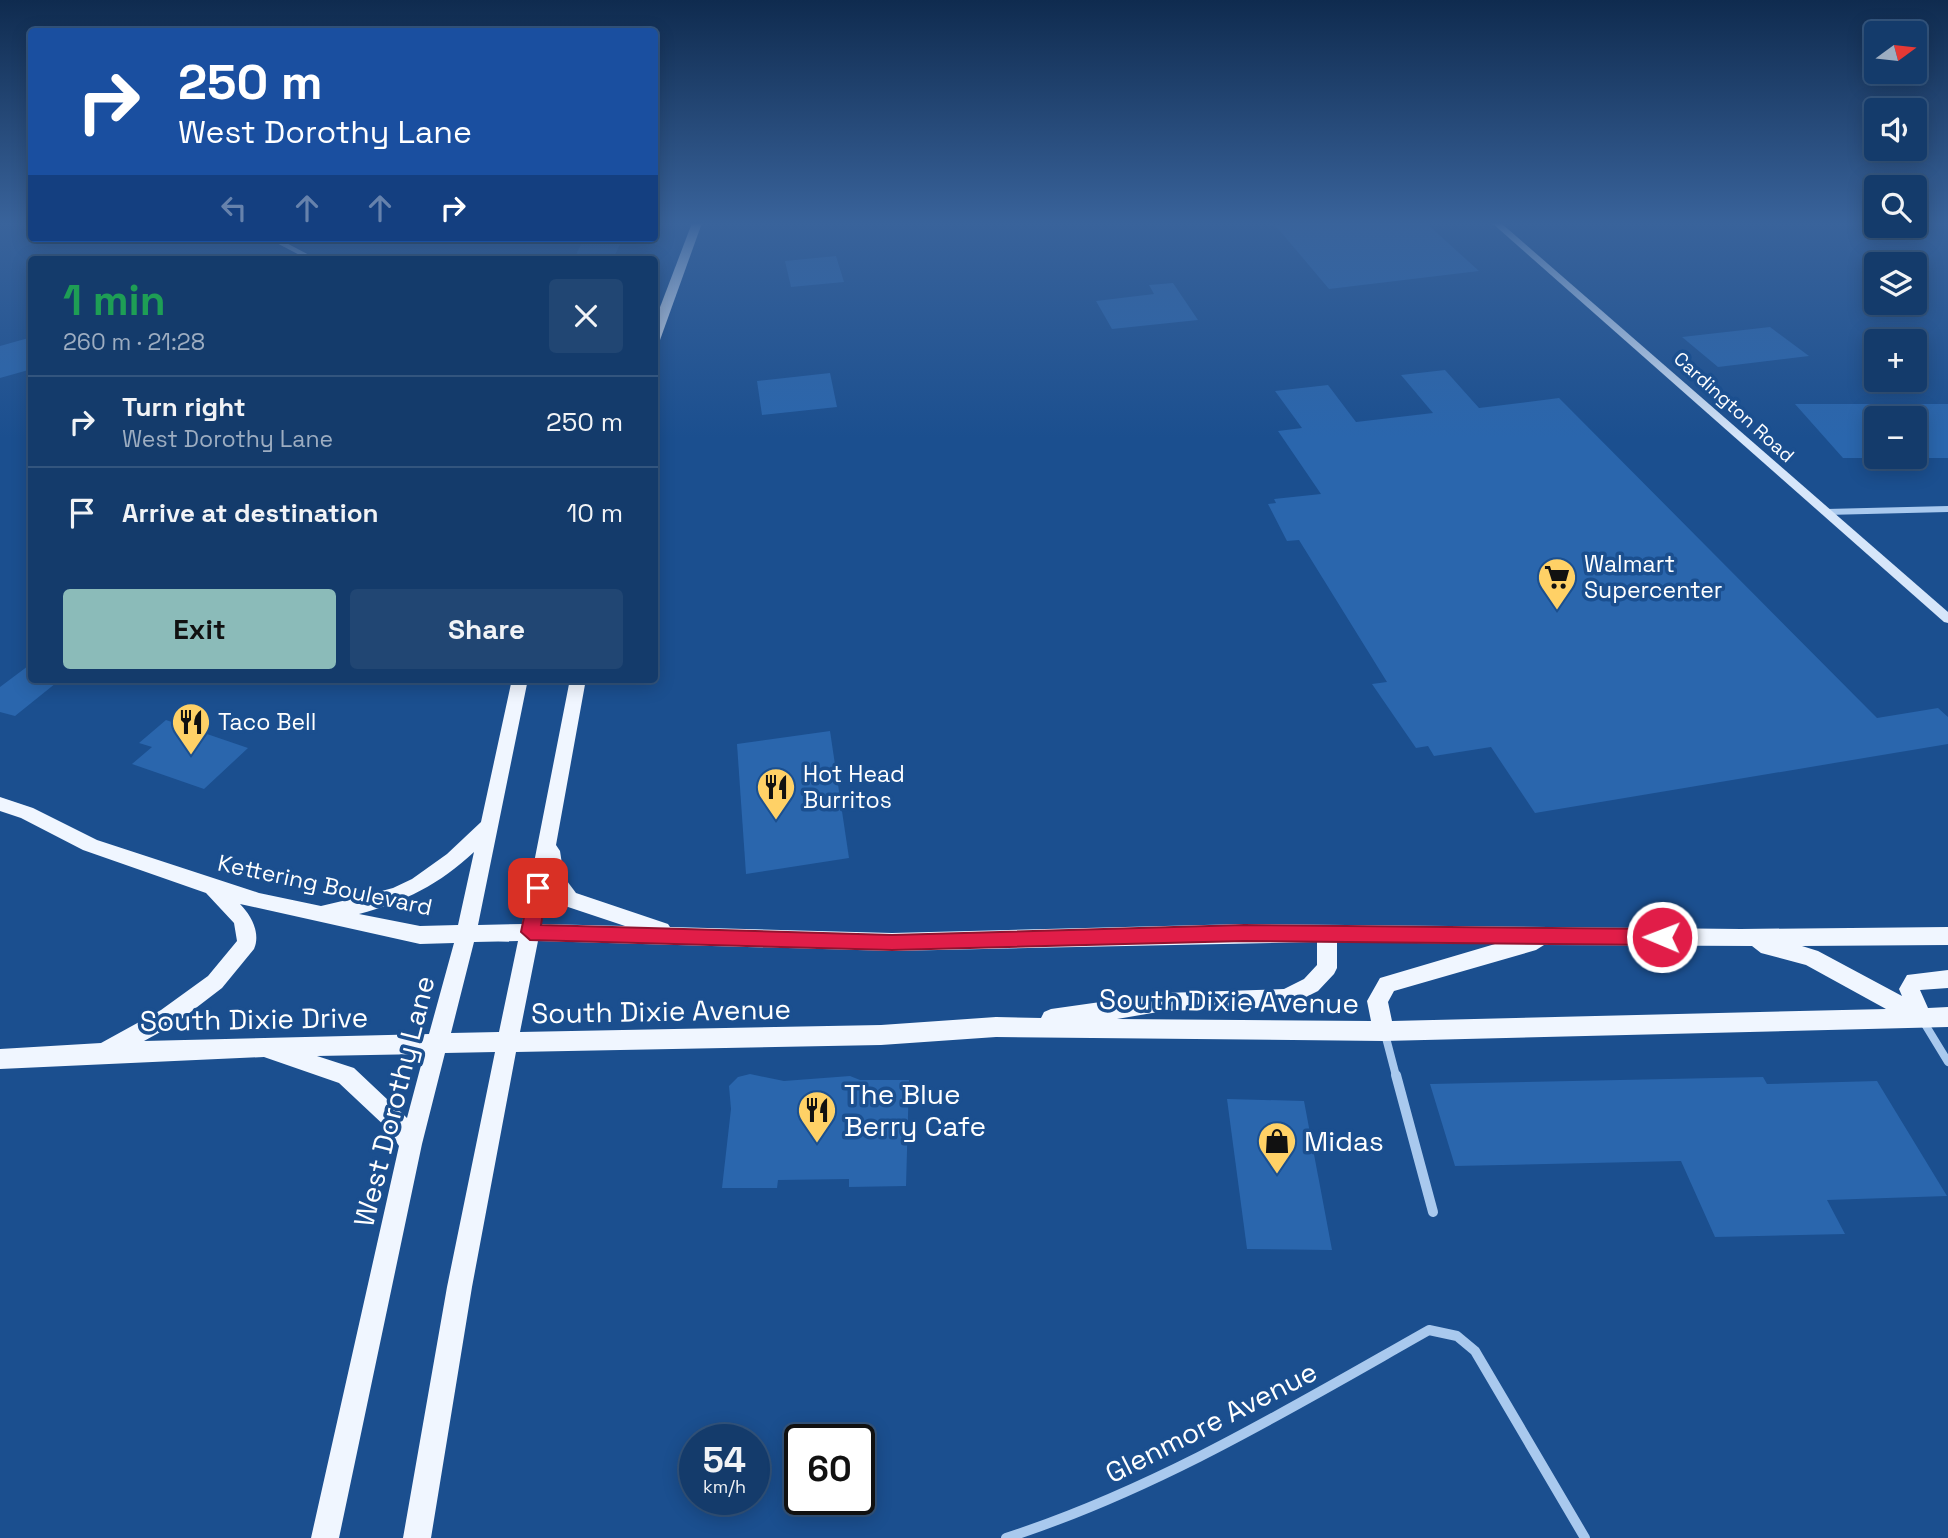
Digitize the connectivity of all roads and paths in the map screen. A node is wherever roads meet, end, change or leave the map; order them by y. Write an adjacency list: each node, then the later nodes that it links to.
1 (671, 295): 3 (main road)
2 (1578, 295): 5 (street, Cardington Road)
3 (658, 330)
4 (1948, 509): 5 (street)
5 (1825, 512): 6 (street, Cardington Road)
6 (1948, 618)
7 (519, 683): 10 (main road, West Dorothy Lane)
8 (577, 683): 11 (main road)
9 (0, 804): 12 (main road, Kettering Boulevard)
10 (490, 824): 13 (main road); 15 (main road, West Dorothy Lane)
11 (550, 842): 14 (main road); 18 (main road)
12 (211, 887): 13 (main road, Kettering Boulevard); 29 (main road)
13 (316, 913): 15 (main road, Kettering Boulevard)
14 (530, 932): 15 (main road, Kettering Boulevard); 18 (main road); 26 (main road)
15 (466, 934): 27 (main road, West Dorothy Lane)
16 (1327, 935): 17 (main road); 18 (main road); 24 (main road)
17 (1557, 935): 20 (main road); 25 (main road)
18 (678, 936)
19 (1948, 936): 20 (main road)
20 (1741, 938): 23 (main road)
21 (1948, 979): 23 (main road)
22 (1948, 1017): 23 (main road, South Dixie Avenue)
23 (1922, 1018): 25 (main road, South Dixie Avenue); 31 (street)
24 (996, 1027): 25 (main road, South Dixie Avenue); 26 (main road, South Dixie Avenue)
25 (1384, 1031): 33 (street)
26 (509, 1041): 27 (main road, South Dixie Drive); 35 (main road)
27 (438, 1043): 28 (main road, South Dixie Drive); 32 (main road, West Dorothy Lane)
28 (259, 1046): 29 (main road, South Dixie Drive); 32 (main road)
29 (106, 1051): 30 (main road, South Dixie Drive)
30 (0, 1059)
31 (1948, 1062)
32 (411, 1144): 34 (main road, West Dorothy Lane)
33 (1433, 1212)
34 (326, 1538)
35 (416, 1538)
36 (1006, 1538): 37 (street, Glenmore Avenue)
37 (1585, 1538)

